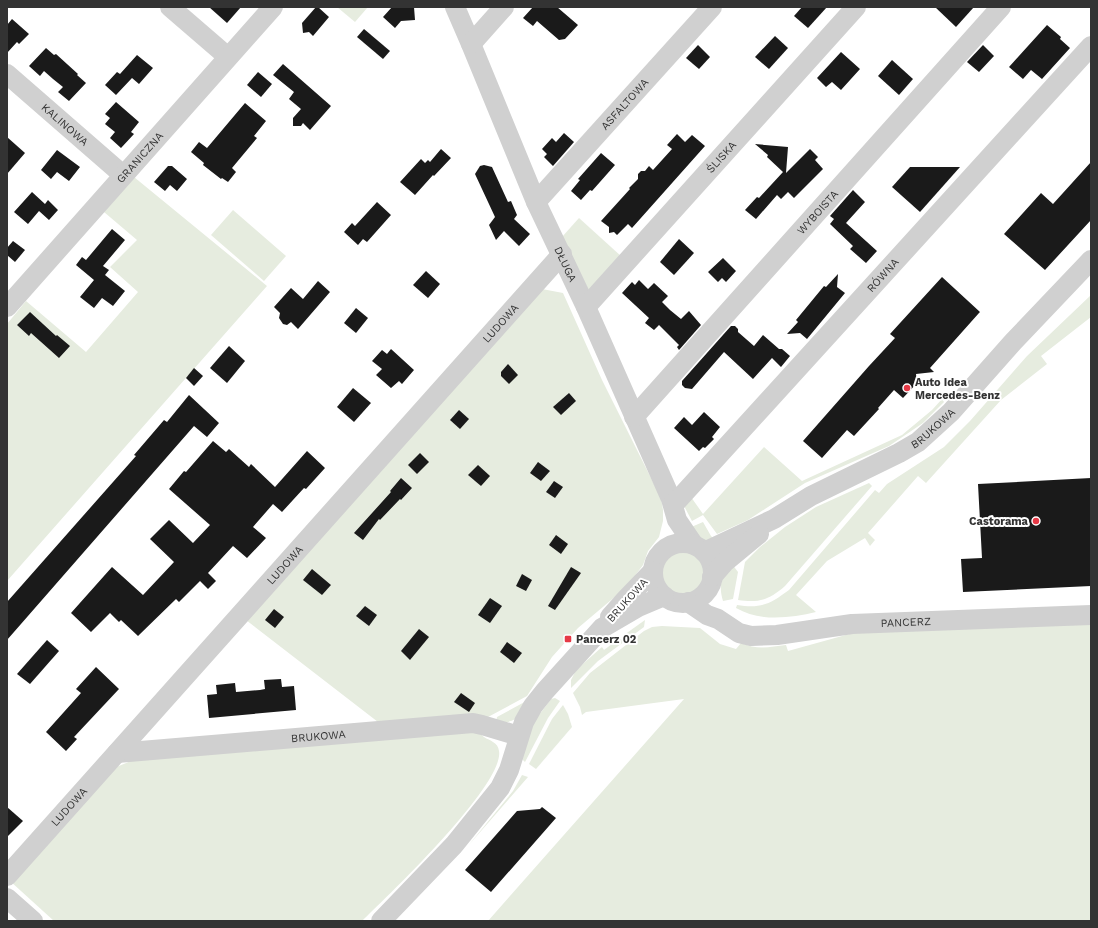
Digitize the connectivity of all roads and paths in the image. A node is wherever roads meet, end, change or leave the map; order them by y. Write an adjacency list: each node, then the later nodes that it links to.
1 (170, 7): 10 (street)
2 (272, 7): 10 (street, GRANICZNA)
3 (455, 7): 8 (street, DŁUGA)
4 (504, 7): 8 (street)
5 (712, 7): 13 (street, ASFALTOWA)
6 (856, 7): 17 (street, ŚLISKA)
7 (1001, 7): 18 (street, WYBOISTA)
8 (472, 44): 13 (street, DŁUGA)
9 (1091, 46): 19 (street, RÓWNA)
10 (228, 57): 12 (street, GRANICZNA)
11 (7, 74): 12 (street, KALINOWA)
12 (123, 175): 16 (street, GRANICZNA)
13 (536, 202): 14 (street, DŁUGA)
14 (562, 254): 17 (street, DŁUGA); 31 (street, LUDOWA)
15 (1091, 260): 20 (street, BRUKOWA)
16 (7, 307)
17 (586, 307): 18 (street, DŁUGA)
18 (634, 417): 19 (street, DŁUGA)
19 (675, 512): 21 (street); 22 (street, DŁUGA)
20 (774, 519): 22 (street, BRUKOWA); 24 (street, BRUKOWA)
21 (668, 546): 22 (street); 23 (street)
22 (699, 549): 24 (street)
23 (652, 571): 25 (street); 29 (street, BRUKOWA)
24 (710, 583): 26 (street); 28 (street, PANCERZ)
25 (664, 596): 26 (street); 29 (street, BRUKOWA)
26 (688, 602): 28 (street, PANCERZ)
27 (1091, 616): 28 (street, PANCERZ)
28 (724, 623)
29 (602, 628): 30 (street, BRUKOWA)
30 (519, 736): 31 (street, BRUKOWA); 35 (street, BRUKOWA)
31 (117, 753): 32 (street, LUDOWA)
32 (7, 876)
33 (7, 898): 34 (street)
34 (33, 921)
35 (381, 921)

